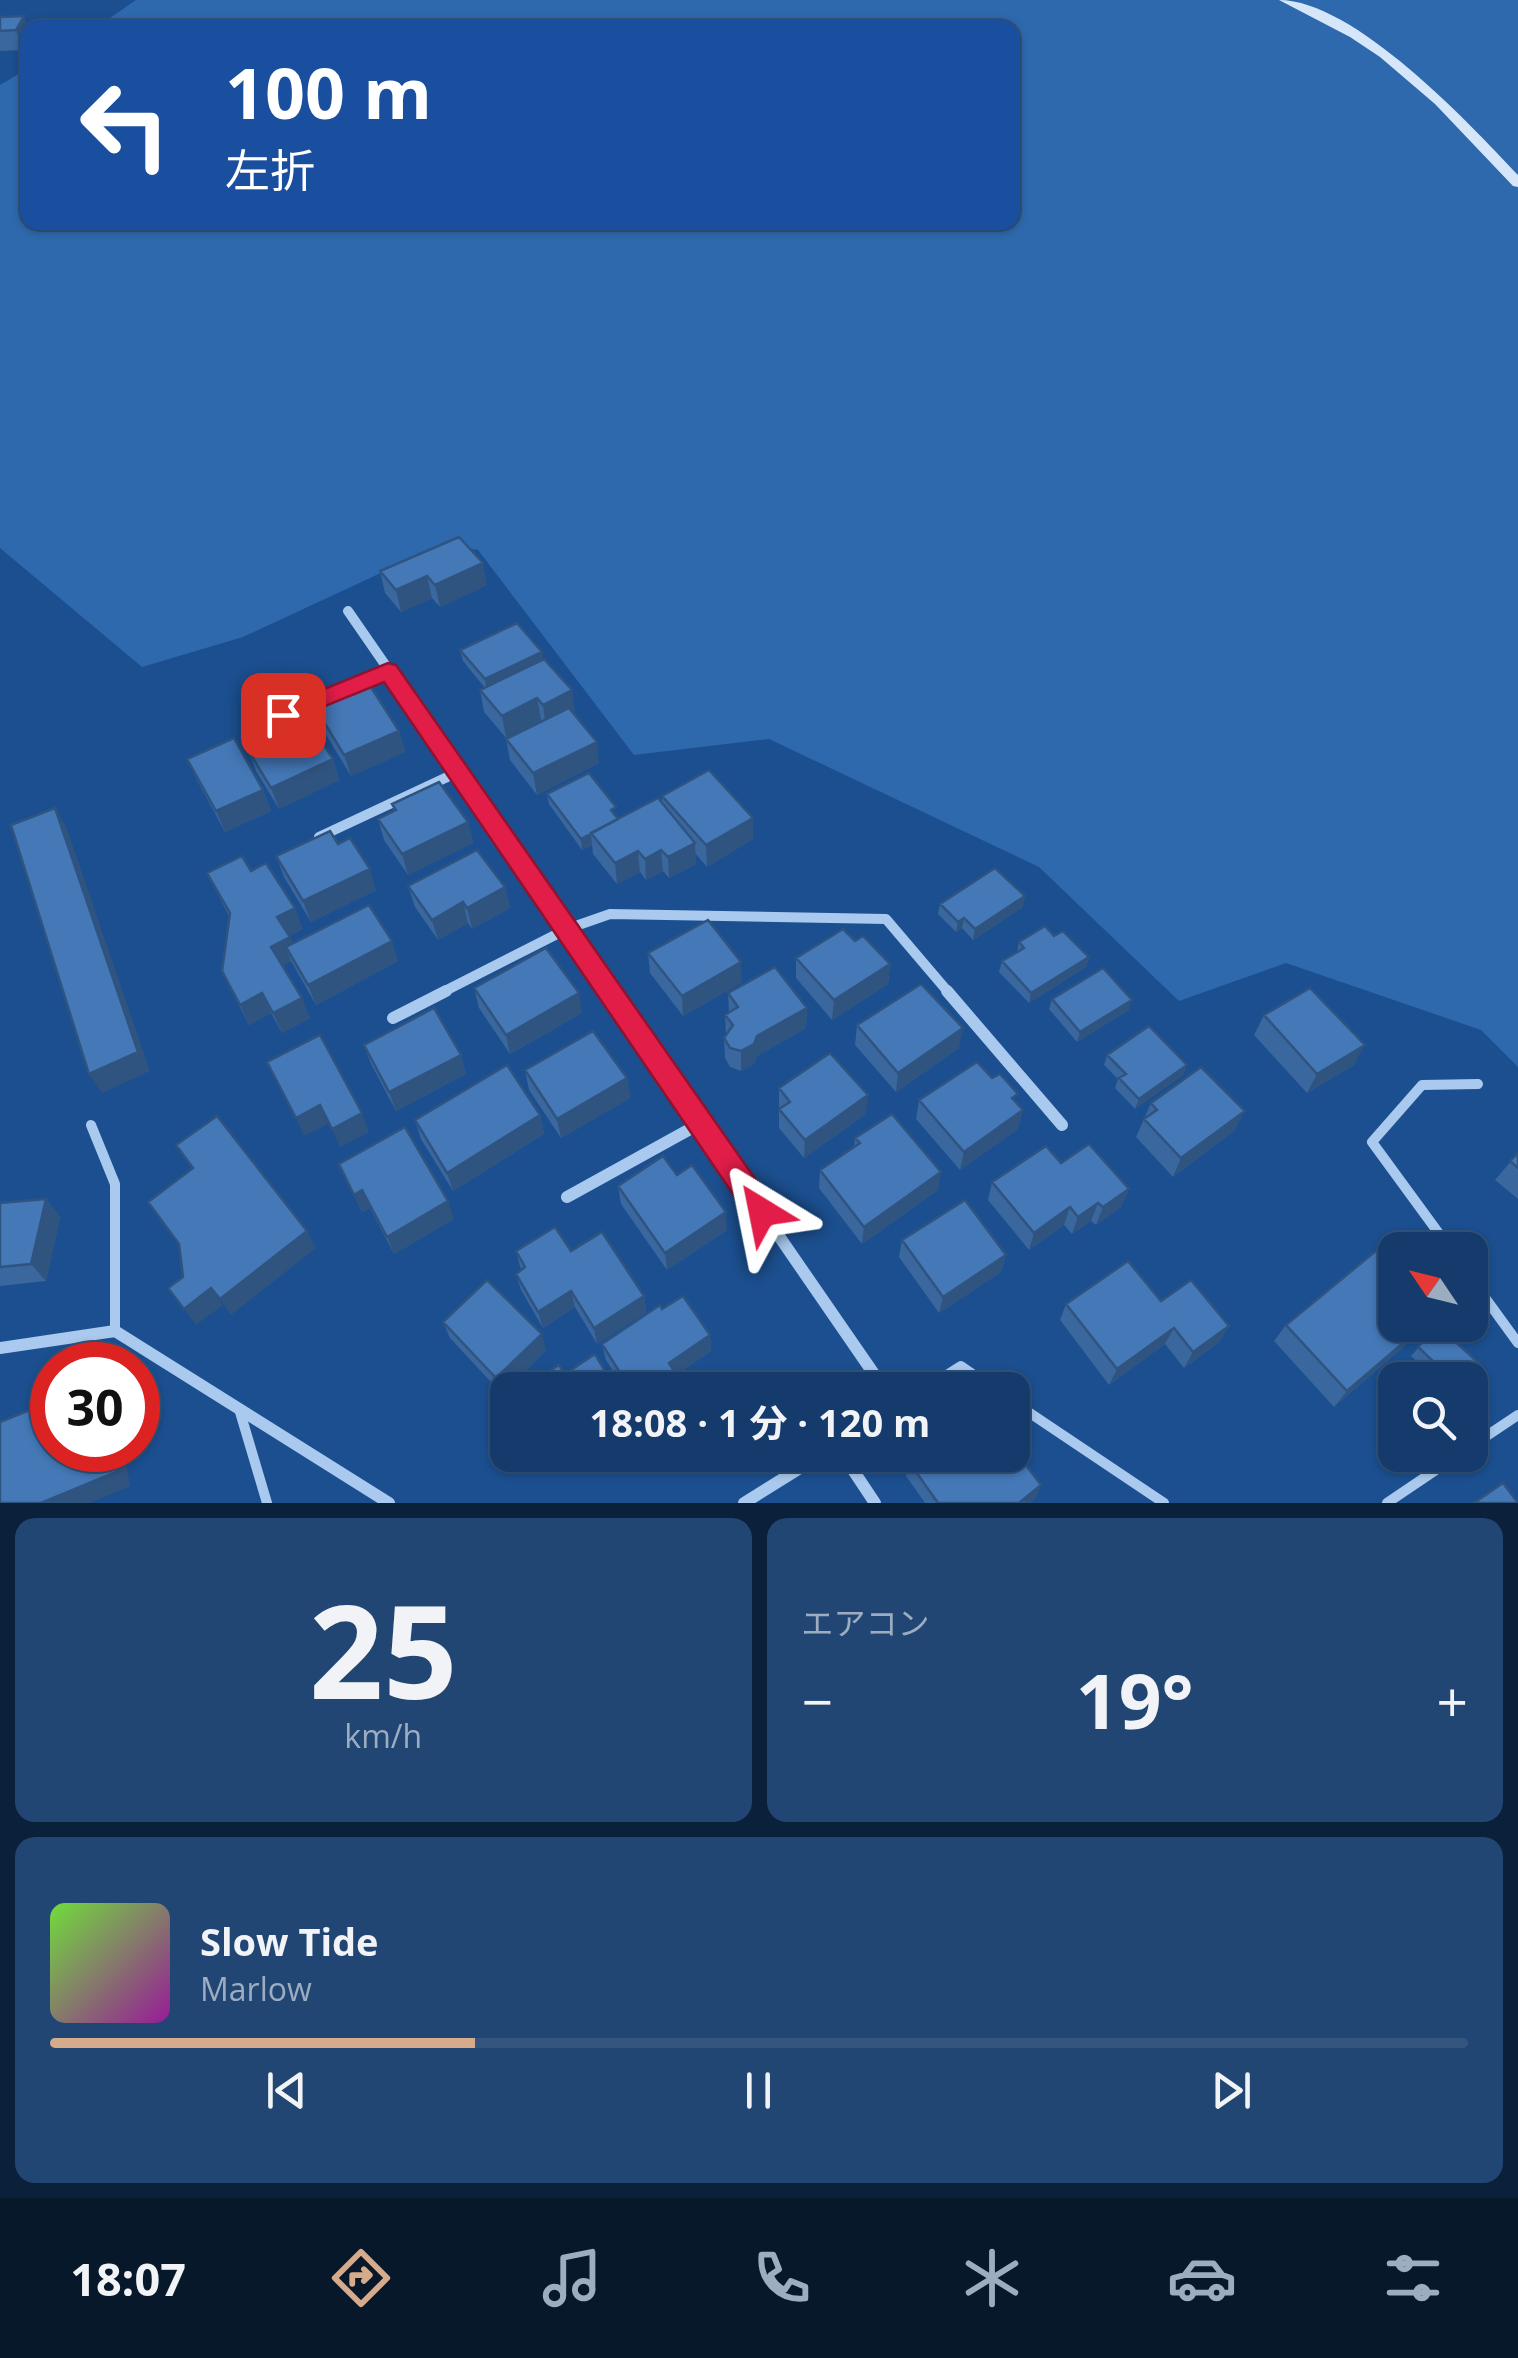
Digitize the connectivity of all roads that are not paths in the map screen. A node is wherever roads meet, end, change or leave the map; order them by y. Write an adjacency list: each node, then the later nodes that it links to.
1 (1285, 0): 2 (main road)
2 (1518, 182)
3 (348, 612): 4 (street)
4 (388, 671): 5 (street); 6 (street)
5 (283, 715)
6 (458, 772): 7 (street); 8 (street)
7 (305, 844)
8 (567, 930): 9 (street); 11 (street); 12 (street)
9 (393, 1018)
10 (1478, 1084): 15 (lane)
11 (701, 1123): 14 (street); 20 (street)
12 (1062, 1125)
13 (91, 1126): 17 (lane)
14 (566, 1196)
15 (1437, 1232)
16 (1488, 1302): 18 (lane)
17 (115, 1331): 19 (street); 21 (street)
18 (1518, 1343)
19 (0, 1348)
20 (872, 1372)
21 (238, 1408): 28 (lane); 29 (street)
22 (1030, 1413): 32 (lane)
23 (1518, 1415): 24 (lane)
24 (1488, 1435)
25 (794, 1472): 30 (street)
26 (855, 1472): 31 (street)
27 (1432, 1472): 33 (lane)
28 (267, 1503)
29 (389, 1503)
30 (744, 1503)
31 (875, 1503)
32 (1164, 1503)
33 (1386, 1503)

